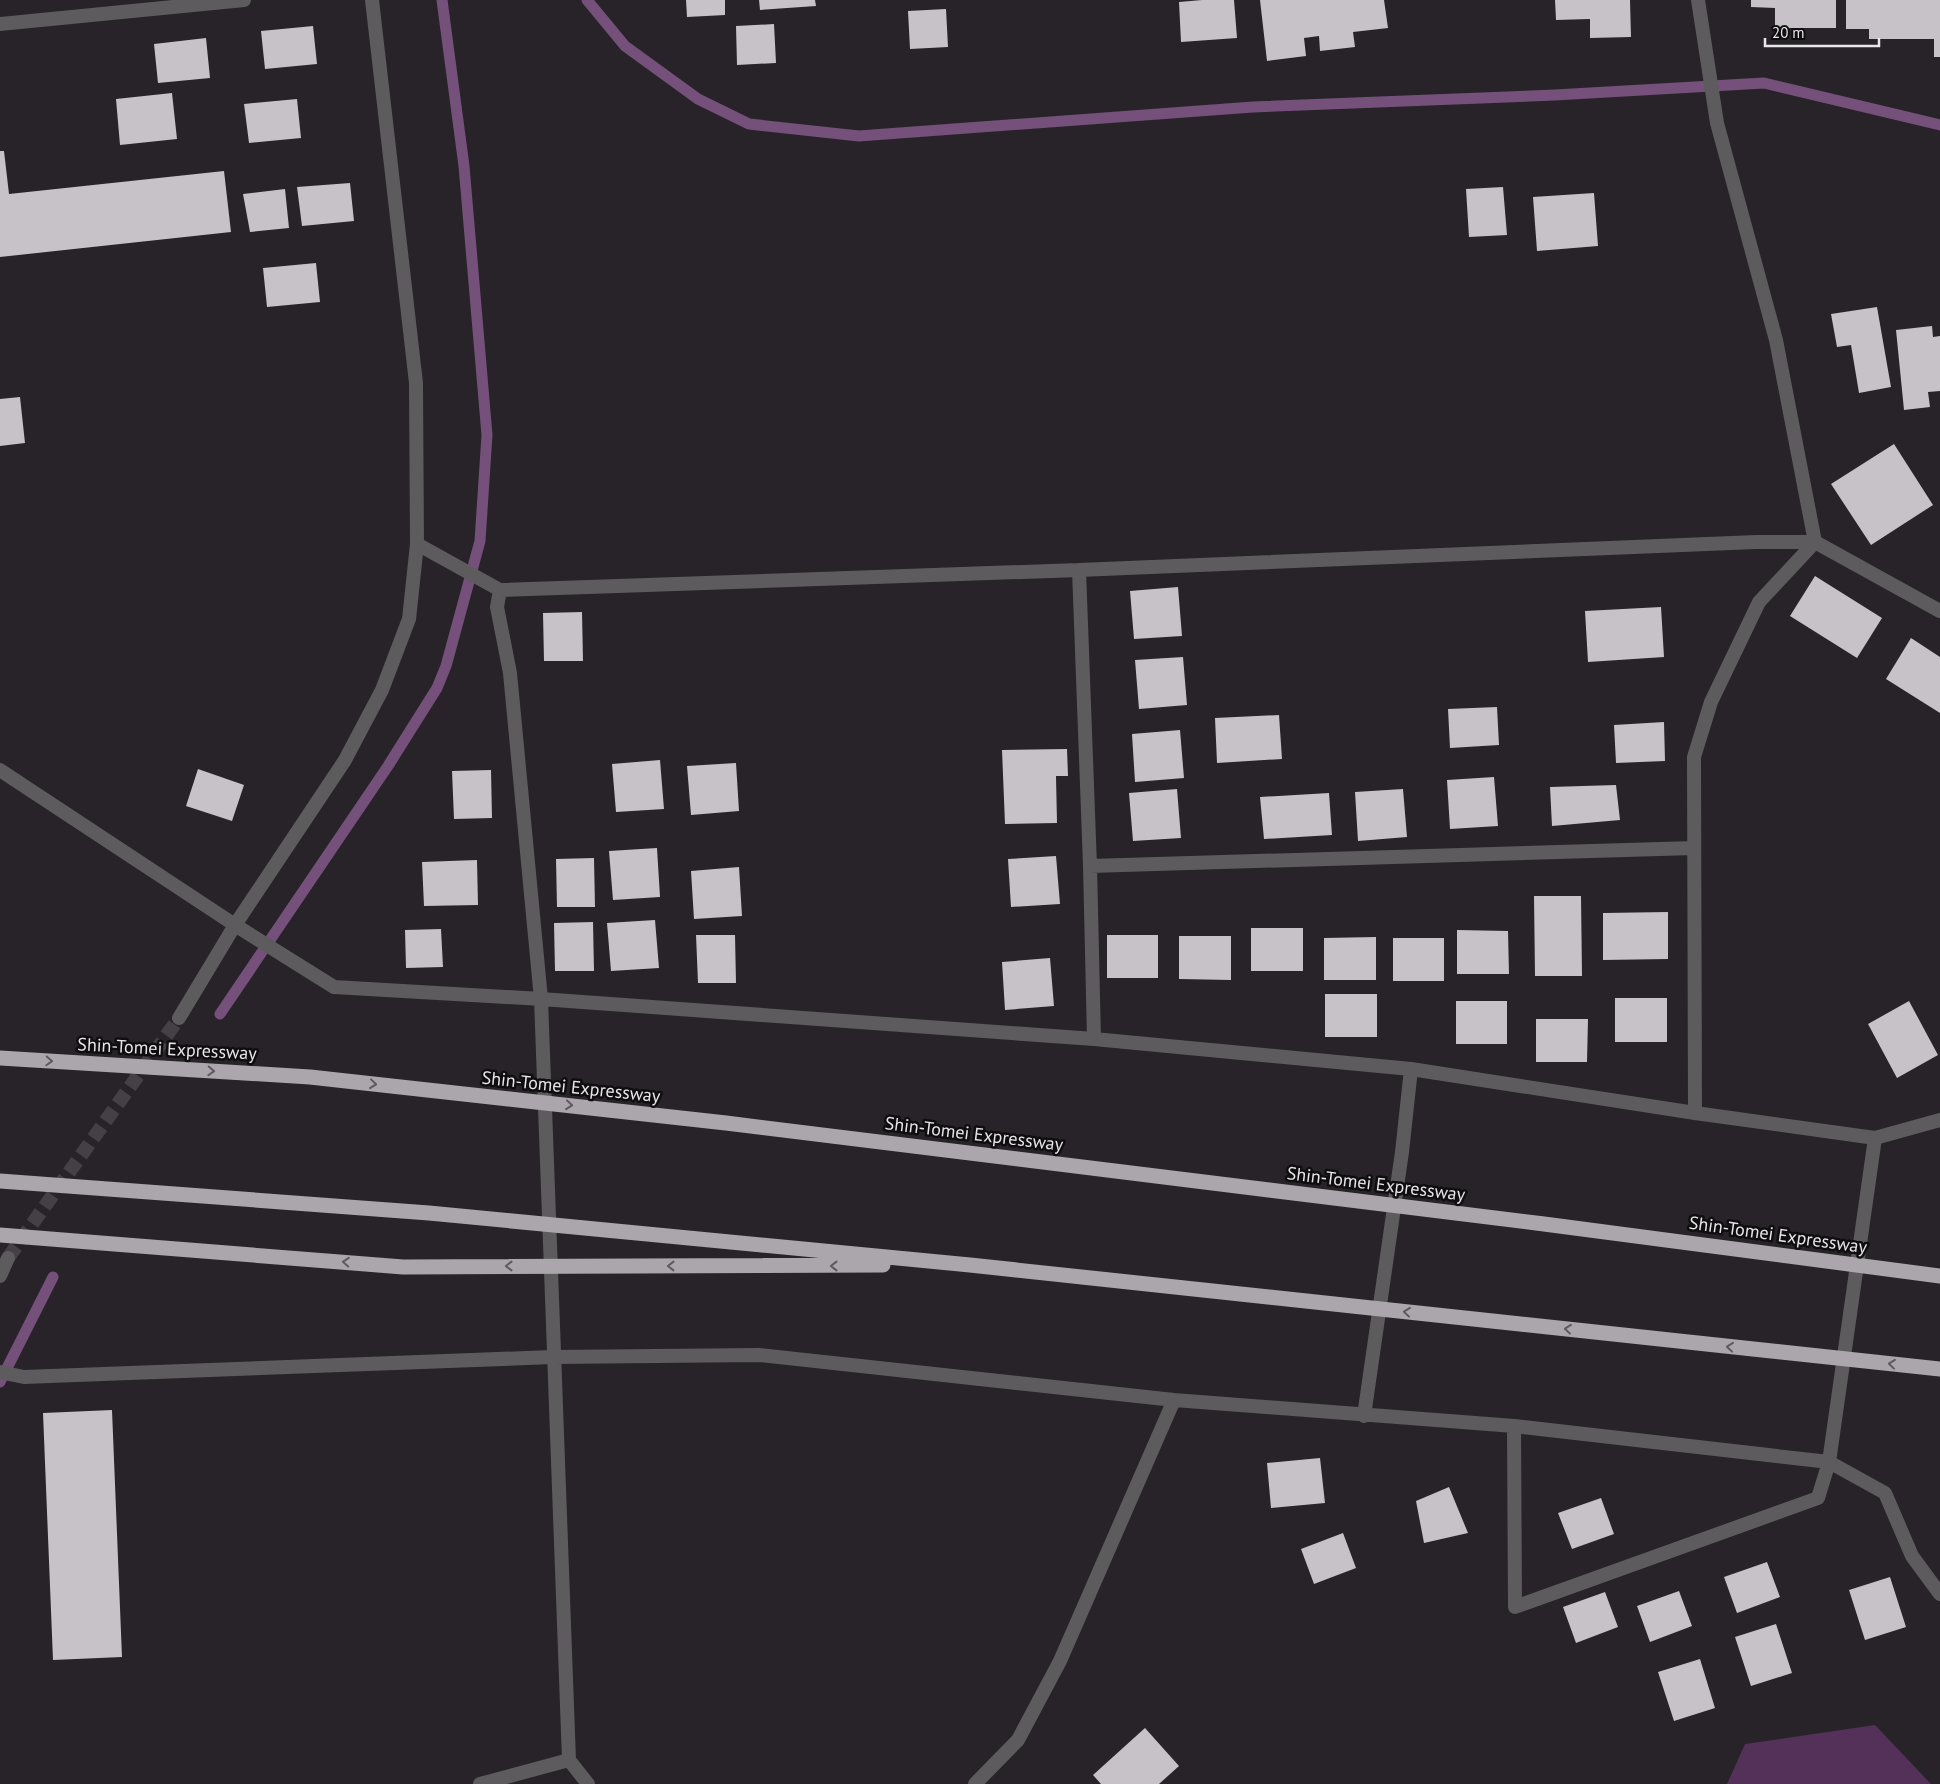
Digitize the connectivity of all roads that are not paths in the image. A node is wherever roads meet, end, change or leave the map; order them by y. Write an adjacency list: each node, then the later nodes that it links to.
1 (244, 0): 4 (street)
2 (372, 0): 6 (street)
3 (1698, 0): 5 (street)
4 (0, 24)
5 (1815, 542): 7 (street); 9 (street); 11 (street)
6 (418, 544): 8 (street); 13 (street)
7 (1079, 570): 8 (street); 12 (street)
8 (500, 590): 14 (street)
9 (1940, 611)
10 (0, 770): 13 (street)
11 (1694, 848): 12 (street); 19 (street)
12 (1090, 866): 16 (street)
13 (235, 925): 14 (street); 15 (street)
14 (541, 999): 16 (street); 28 (street)
15 (179, 1018)
16 (1094, 1039): 18 (street)
17 (0, 1058): 27 (highway, Shin-Tomei Expressway, one-way to 27)
18 (1411, 1069): 19 (street); 32 (street)
19 (1695, 1113): 21 (street)
20 (1940, 1120): 21 (street)
21 (1875, 1138): 34 (street)
22 (0, 1181): 25 (highway)
23 (0, 1235): 25 (highway, one-way to 23)
24 (8, 1258): 26 (street)
25 (970, 1265): 29 (highway, one-way to 25)
26 (0, 1276)
27 (1940, 1276)
28 (553, 1357): 30 (street); 31 (street); 36 (street)
29 (1940, 1369)
30 (0, 1372)
31 (1174, 1400): 32 (street); 39 (street)
32 (1364, 1416): 33 (street)
33 (1514, 1426): 34 (street); 34 (street)
34 (1828, 1462): 35 (street)
35 (1940, 1594)
36 (569, 1760): 37 (street); 38 (street)
37 (480, 1784)
38 (588, 1784)
39 (975, 1784)

